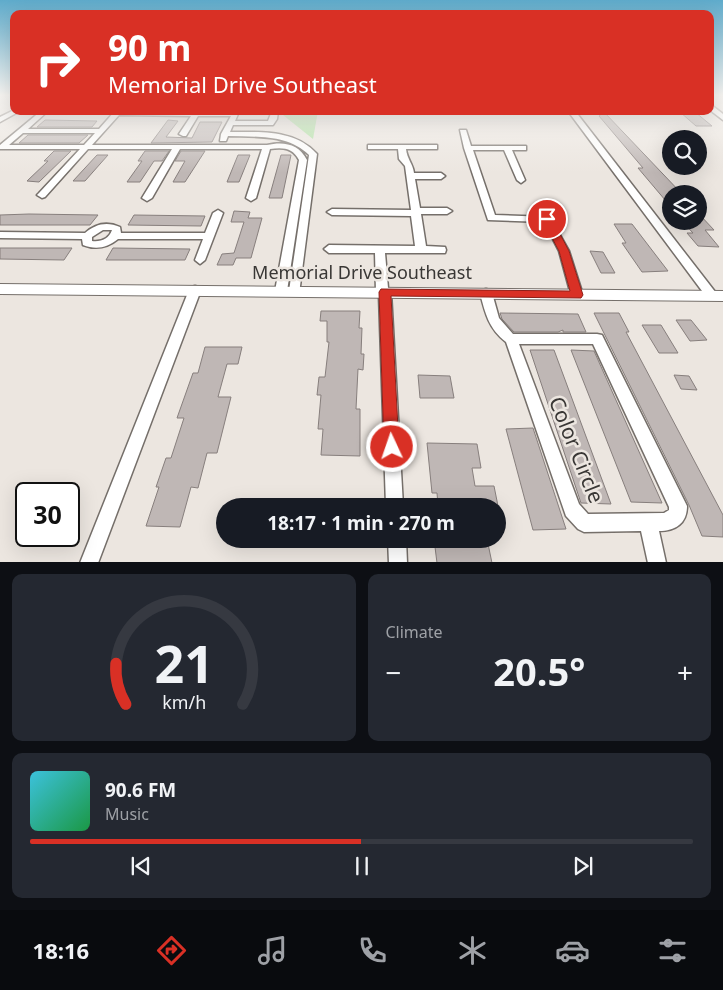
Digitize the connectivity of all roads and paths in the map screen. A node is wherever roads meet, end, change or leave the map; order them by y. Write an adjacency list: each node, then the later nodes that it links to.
1 (33, 121): 8 (street)
2 (110, 121): 9 (street)
3 (194, 121): 11 (street)
4 (231, 121): 7 (street)
5 (272, 121): 7 (street)
6 (580, 121): 50 (street)
7 (230, 124): 12 (street)
8 (22, 131): 9 (street); 21 (street)
9 (102, 131): 14 (street)
10 (462, 132): 22 (street)
11 (183, 134)
12 (225, 134): 13 (street); 16 (street)
13 (285, 142): 17 (street); 46 (street); 46 (street)
14 (87, 147): 15 (street); 21 (street); 28 (street)
15 (177, 147): 16 (street); 29 (street)
16 (219, 147): 17 (street)
17 (267, 147): 30 (street)
18 (371, 147): 19 (street)
19 (402, 147): 20 (street); 25 (street)
20 (434, 147)
21 (1, 148)
22 (468, 148): 23 (street); 49 (street)
23 (507, 148): 24 (street); 27 (street)
24 (523, 148)
25 (411, 176): 26 (street); 33 (street)
26 (440, 176)
27 (521, 180)
28 (42, 195)
29 (147, 198)
30 (251, 198)
31 (448, 210): 33 (street)
32 (332, 212): 33 (street)
33 (416, 212): 41 (street)
34 (218, 213): 38 (street)
35 (0, 235): 36 (street)
36 (87, 236): 37 (street); 37 (street)
37 (115, 236): 38 (street)
38 (210, 236): 43 (street)
39 (329, 250): 40 (street)
40 (380, 250): 41 (street); 47 (street)
41 (421, 250): 42 (street)
42 (442, 250)
43 (200, 260)
44 (0, 289): 45 (main road, Memorial Drive Southeast)
45 (195, 290): 46 (main road, Memorial Drive Southeast); 55 (street)
46 (288, 291): 47 (main road, Memorial Drive Southeast)
47 (383, 292): 48 (main road, Memorial Drive Southeast); 52 (street)
48 (486, 293): 49 (main road, Memorial Drive Southeast); 51 (street, Color Circle)
49 (577, 295): 50 (main road, Memorial Drive Southeast)
50 (717, 296)
51 (511, 339): 53 (street, Color Circle); 53 (street, Color Circle)
52 (395, 498)
53 (649, 523): 57 (street)
54 (397, 548): 56 (street)
55 (89, 562)
56 (398, 562)
57 (657, 562)

